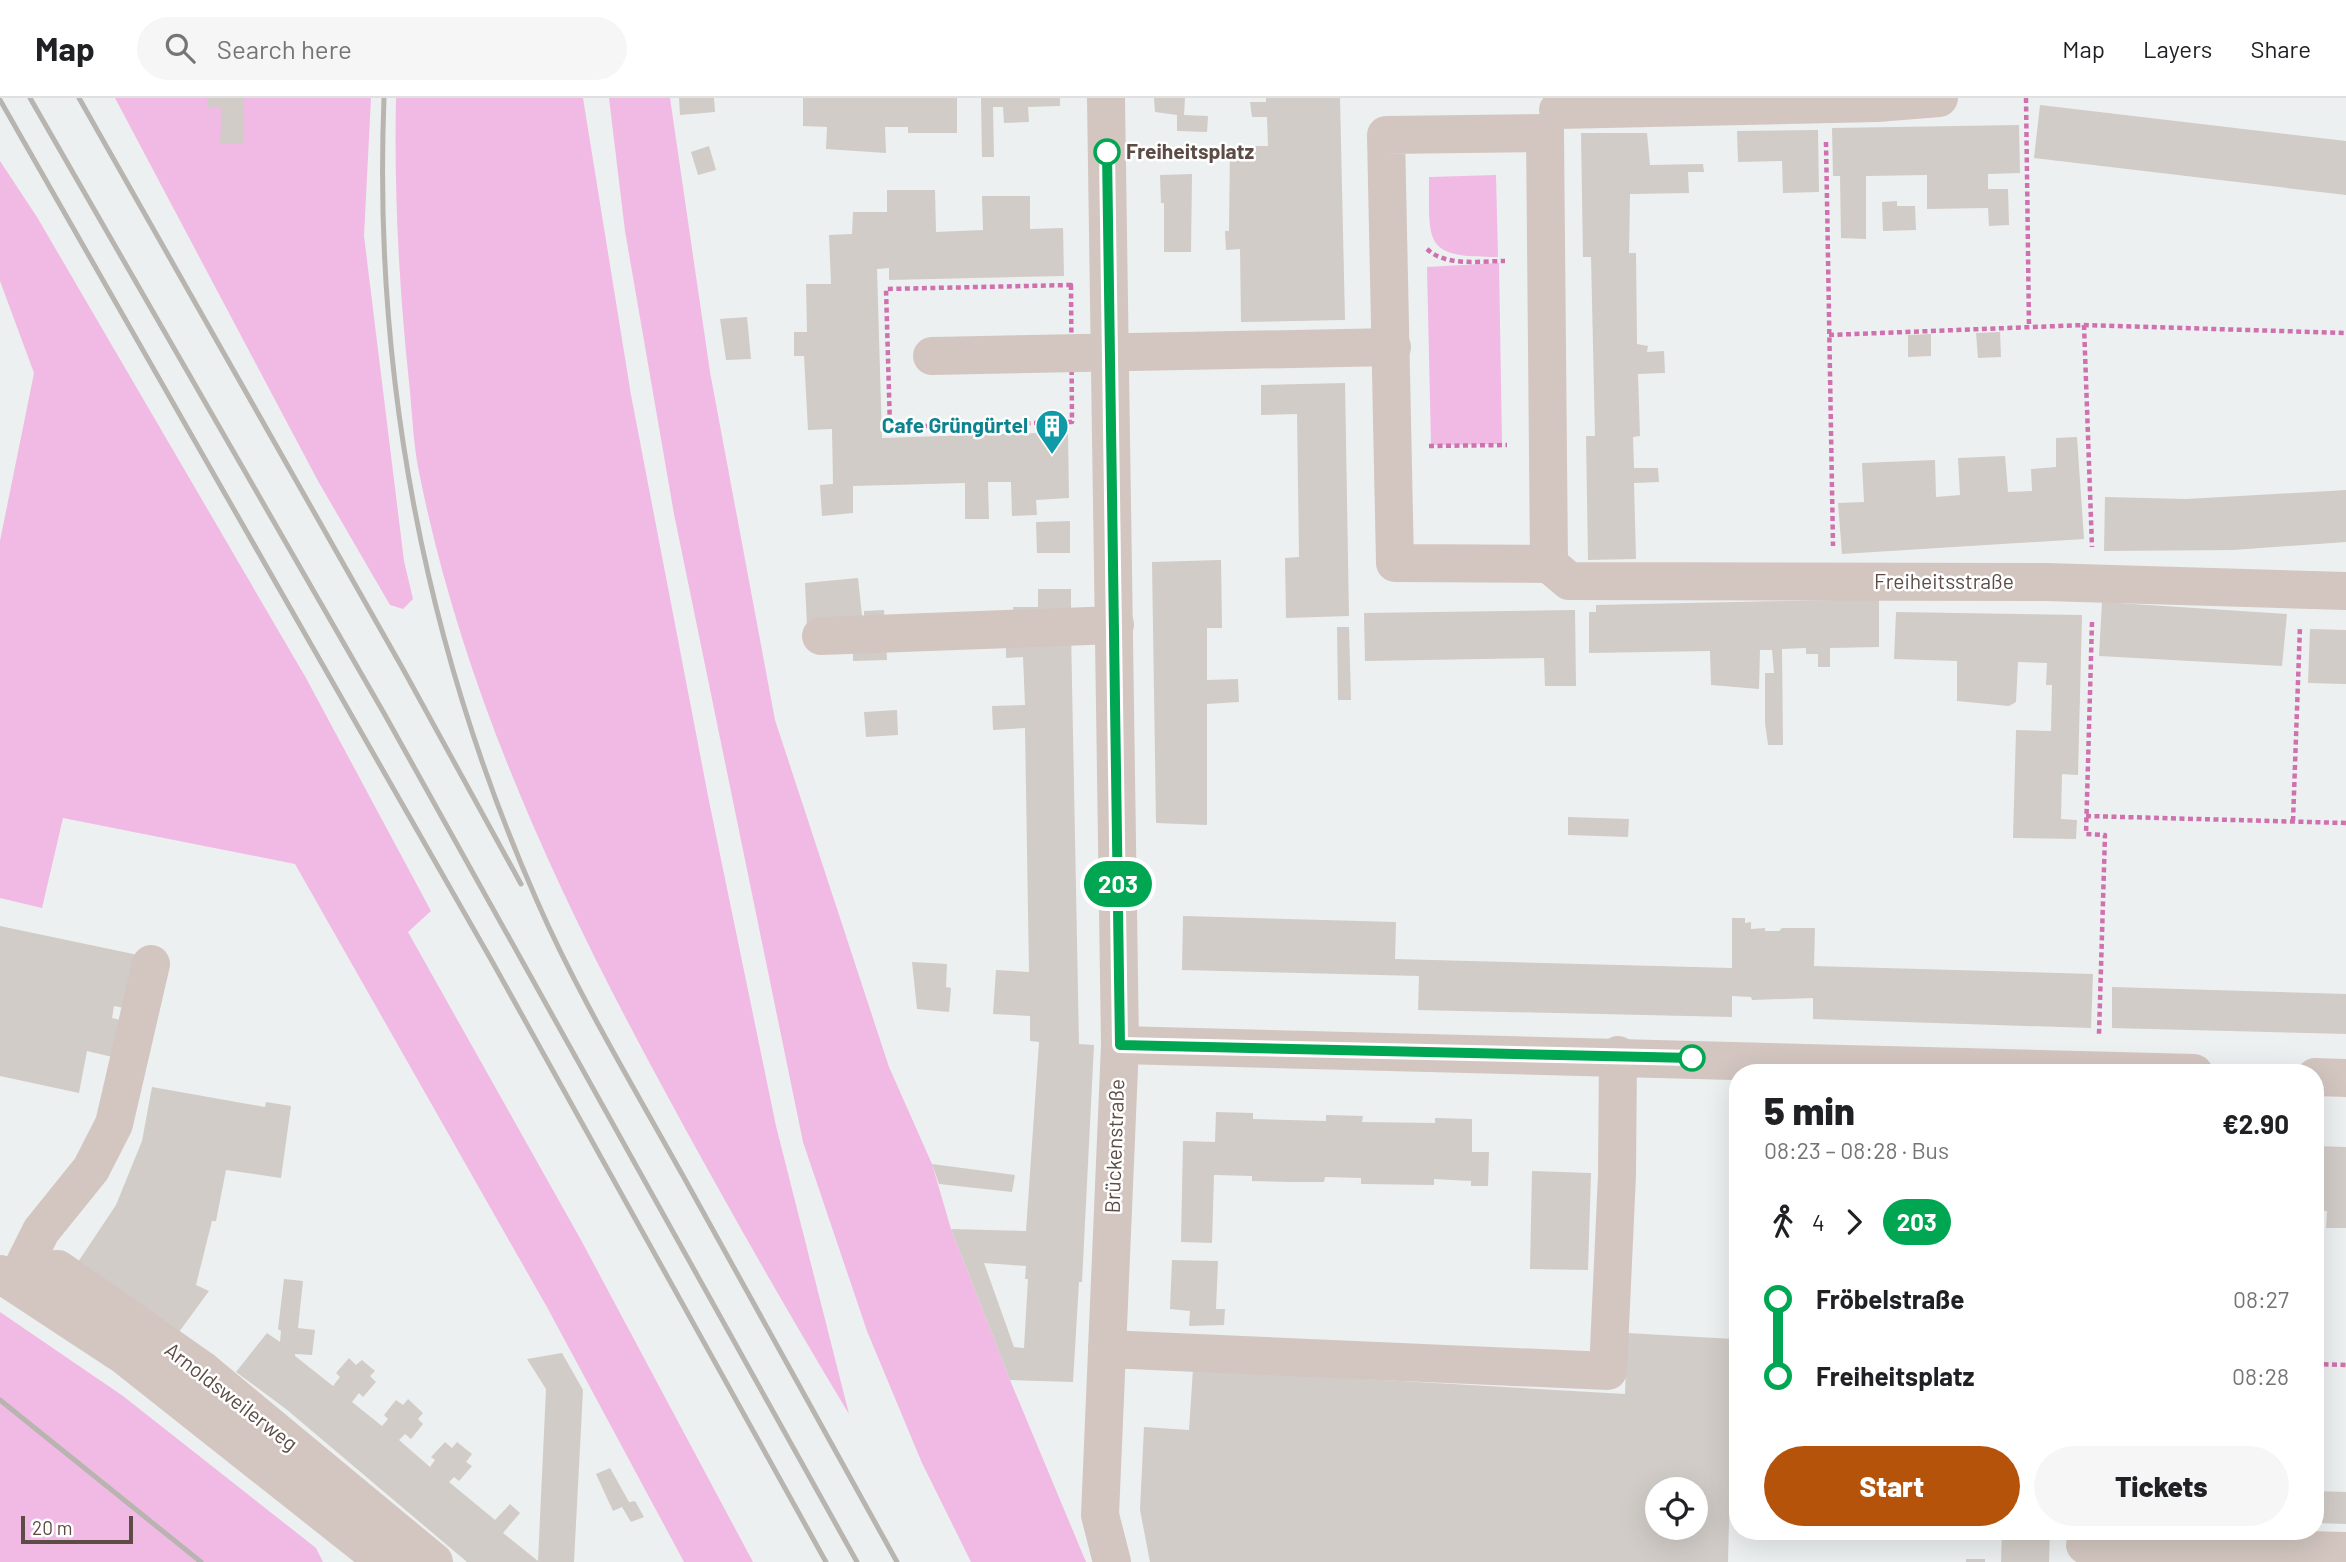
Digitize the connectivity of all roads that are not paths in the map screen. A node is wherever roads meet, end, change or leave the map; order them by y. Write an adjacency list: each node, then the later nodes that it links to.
1 (1106, 98): 5 (street, Brückenstraße)
2 (1938, 98): 3 (street)
3 (1553, 113): 4 (street); 7 (street)
4 (1392, 347): 5 (street); 7 (street)
5 (1111, 352): 6 (street); 9 (street, Brückenstraße)
6 (932, 356)
7 (1549, 564): 8 (street, Freiheitsstraße)
8 (2346, 591)
9 (1115, 625): 10 (street); 12 (street, Brückenstraße)
10 (821, 636)
11 (150, 964): 17 (street)
12 (1120, 1045): 13 (street); 18 (street, Brückenstraße)
13 (1618, 1055): 14 (street); 18 (street)
14 (1889, 1064)
15 (2324, 1077): 16 (street)
16 (2346, 1078)
17 (7, 1279): 21 (street, Arnoldsweilerweg); 22 (street, Arnoldsweilerweg)
18 (1107, 1349): 23 (street, Brückenstraße)
19 (2085, 1546): 20 (street)
20 (2346, 1551)
21 (385, 1562)
22 (434, 1562)
23 (1112, 1562)

